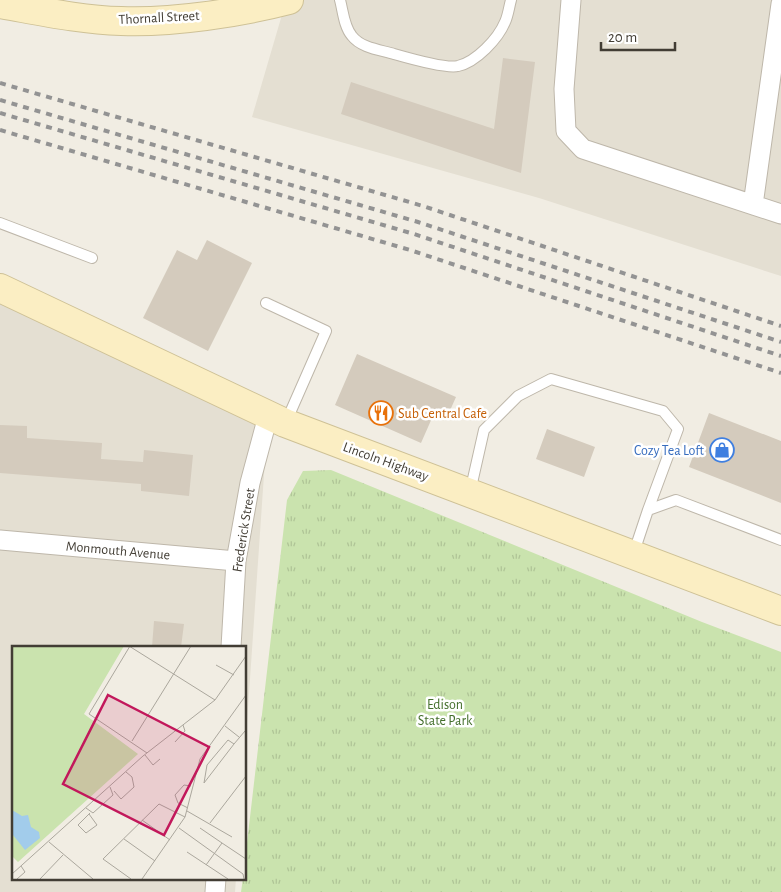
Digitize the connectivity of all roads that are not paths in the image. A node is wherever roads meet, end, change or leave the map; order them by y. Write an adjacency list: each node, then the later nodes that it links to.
1 (289, 0): 5 (main road, Thornall Street)
2 (340, 0): 3 (lane)
3 (511, 0)
4 (571, 0): 7 (street)
5 (0, 4)
6 (781, 4): 7 (street)
7 (753, 205): 8 (street)
8 (781, 214)
9 (0, 223): 10 (lane)
10 (92, 258)
11 (0, 288): 13 (main road, Lincoln Highway)
12 (266, 303): 13 (lane)
13 (277, 420): 14 (main road, Lincoln Highway); 19 (street, Frederick Street)
14 (470, 492): 15 (lane); 18 (main road, Lincoln Highway)
15 (648, 510): 17 (lane); 18 (lane)
16 (0, 540): 19 (street, Monmouth Avenue)
17 (781, 540)
18 (633, 555): 20 (main road, Lincoln Highway)
19 (236, 561): 21 (street, Frederick Street)
20 (781, 611)
21 (231, 646)

